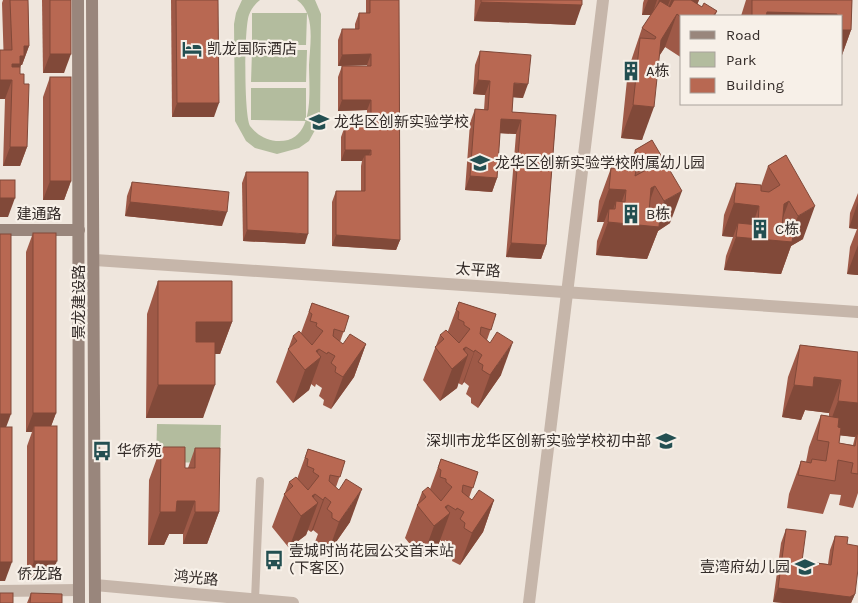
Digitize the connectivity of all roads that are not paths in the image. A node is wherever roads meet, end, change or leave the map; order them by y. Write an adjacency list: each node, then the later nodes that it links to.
1 (78, 0): 5 (main road, 景龙建设路)
2 (92, 0): 6 (main road, 景龙建设路)
3 (604, 0): 7 (street)
4 (0, 230): 5 (main road, 建通路)
5 (78, 230): 12 (main road, 景龙建设路)
6 (95, 260): 7 (street, 太平路); 10 (main road, 景龙建设路)
7 (568, 292): 8 (street, 太平路); 16 (street)
8 (858, 312)
9 (260, 481): 13 (lane)
10 (95, 585): 13 (street, 鸿光路); 14 (main road, 景龙建设路)
11 (0, 590): 12 (street, 侨龙路)
12 (79, 596)
13 (255, 600): 15 (street, 鸿光路)
14 (95, 603)
15 (293, 603)
16 (530, 603)

